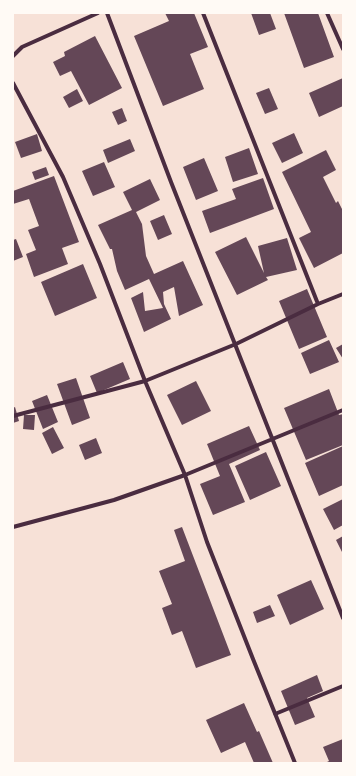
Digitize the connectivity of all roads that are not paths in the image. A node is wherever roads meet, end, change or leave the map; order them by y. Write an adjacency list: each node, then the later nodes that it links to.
1 (98, 13): 6 (street)
2 (107, 13): 10 (street)
3 (203, 13): 9 (street)
4 (327, 13): 5 (street)
5 (343, 49)
6 (13, 56)
7 (13, 83): 11 (street)
8 (343, 294): 9 (street)
9 (318, 304): 10 (street)
10 (236, 344): 11 (street); 14 (street)
11 (145, 381): 13 (street); 15 (street)
12 (343, 410): 14 (street)
13 (13, 416)
14 (273, 437): 15 (street); 17 (street)
15 (185, 475): 16 (street); 19 (street)
16 (13, 527)
17 (343, 618)
18 (343, 686): 19 (street)
19 (275, 714): 20 (street)
20 (295, 763)

